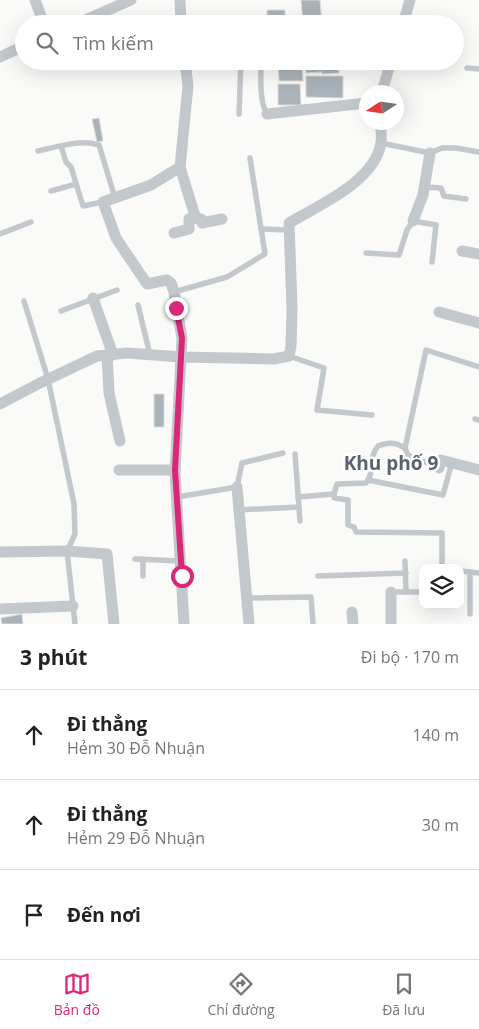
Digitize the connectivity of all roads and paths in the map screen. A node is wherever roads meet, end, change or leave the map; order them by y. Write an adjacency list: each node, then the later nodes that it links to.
1 (35, 0): 5 (street)
2 (131, 0): 6 (street)
3 (180, 0): 7 (street)
4 (410, 0): 8 (street)
5 (41, 15)
6 (97, 15)
7 (181, 15)
8 (406, 15)
9 (15, 50): 10 (street)
10 (0, 57)
11 (467, 68): 12 (lane)
12 (479, 69)
13 (186, 70): 28 (street)
14 (241, 70): 19 (lane)
15 (261, 70): 20 (lane)
16 (389, 70): 17 (street)
17 (384, 85)
18 (359, 105): 20 (street)
19 (239, 114)
20 (268, 114)
21 (380, 130): 23 (street)
22 (61, 146): 24 (lane); 29 (lane); 32 (lane)
23 (379, 148): 26 (lane); 40 (street)
24 (38, 151)
25 (479, 152): 26 (lane)
26 (430, 153): 30 (street)
27 (250, 158): 39 (lane)
28 (180, 167): 32 (street); 35 (street)
29 (76, 184): 31 (lane); 34 (lane)
30 (424, 187): 33 (lane); 37 (street)
31 (51, 191)
32 (115, 198): 34 (street)
33 (466, 199)
34 (103, 202): 48 (street)
35 (195, 216): 36 (street); 41 (street)
36 (222, 219)
37 (413, 221): 44 (lane); 46 (lane)
38 (32, 222): 42 (lane)
39 (261, 229): 40 (lane); 48 (lane)
40 (290, 230): 57 (street)
41 (174, 233)
42 (0, 234)
43 (462, 251): 45 (street)
44 (366, 253)
45 (479, 254)
46 (432, 262)
47 (117, 290): 49 (lane)
48 (174, 292): 58 (street)
49 (94, 298): 52 (lane); 55 (street)
50 (24, 301): 60 (lane)
51 (138, 305): 56 (lane)
52 (61, 311)
53 (439, 312): 54 (street)
54 (479, 323)
55 (110, 355): 56 (street); 60 (street); 63 (street)
56 (150, 355): 58 (street)
57 (288, 356): 58 (street); 62 (lane)
58 (181, 357): 70 (street)
59 (479, 367): 64 (lane)
60 (48, 379): 61 (street); 80 (lane)
61 (0, 404)
62 (372, 415)
63 (120, 441)
64 (405, 448): 68 (lane); 72 (lane)
65 (283, 453): 73 (lane)
66 (295, 454): 76 (lane)
67 (452, 462): 68 (street); 71 (street); 72 (lane)
68 (439, 468)
69 (119, 470): 70 (street)
70 (175, 470): 75 (street)
71 (479, 470)
72 (368, 480): 74 (lane)
73 (237, 487): 75 (lane); 78 (street)
74 (334, 494): 76 (lane); 86 (lane)
75 (176, 497): 84 (street)
76 (298, 497): 77 (lane)
77 (299, 507): 78 (lane); 79 (lane)
78 (238, 510): 96 (street)
79 (300, 521)
80 (67, 551): 81 (street); 97 (lane); 102 (street)
81 (0, 552)
82 (135, 559): 83 (lane)
83 (143, 559): 84 (lane); 91 (lane)
84 (180, 560): 103 (street)
85 (405, 561): 89 (lane)
86 (442, 564)
87 (464, 571): 88 (lane)
88 (470, 572): 90 (lane); 100 (lane)
89 (406, 573): 92 (lane); 94 (lane)
90 (479, 573)
91 (143, 576)
92 (318, 576)
93 (391, 592): 94 (lane); 107 (street)
94 (406, 592): 95 (lane)
95 (419, 592)
96 (246, 598): 104 (street); 105 (lane)
97 (74, 606): 98 (street); 101 (lane)
98 (0, 609)
99 (352, 612): 106 (street)
100 (470, 614)
101 (75, 624)
102 (114, 624)
103 (184, 624)
104 (249, 624)
105 (312, 624)
106 (353, 624)
107 (392, 624)

